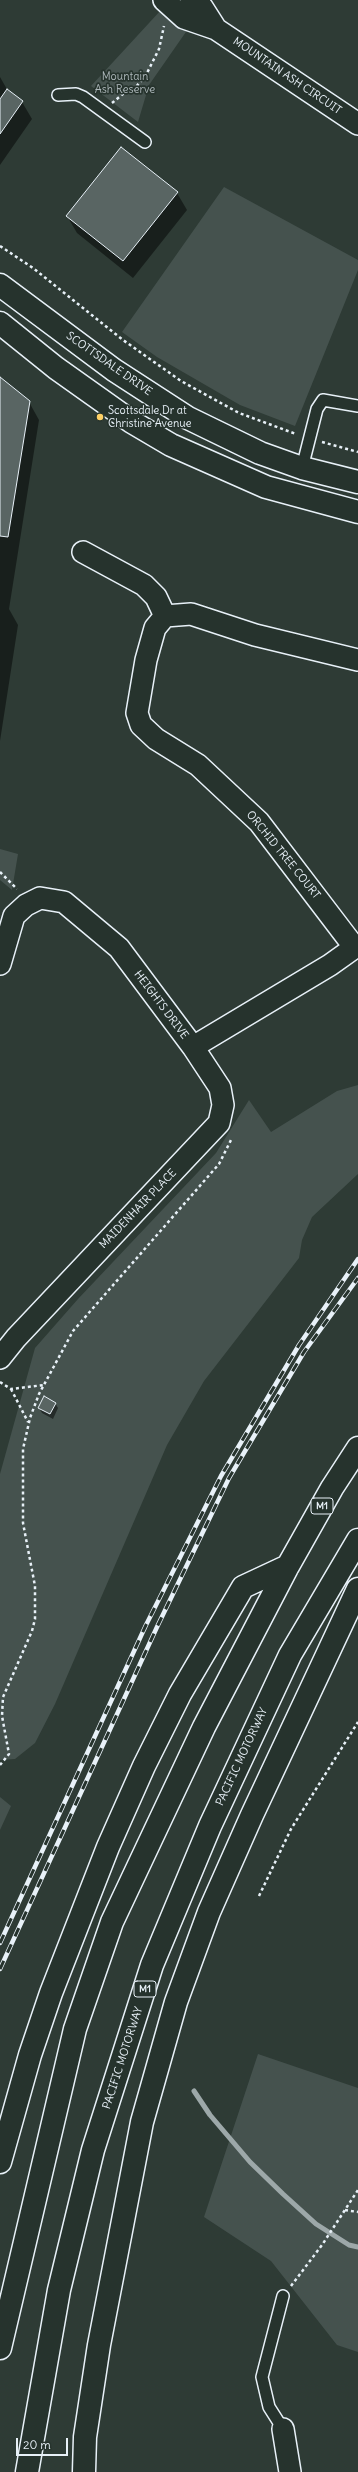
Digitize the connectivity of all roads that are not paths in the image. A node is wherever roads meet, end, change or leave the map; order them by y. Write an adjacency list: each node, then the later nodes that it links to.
1 (164, 0): 3 (street, MOUNTAIN ASH CIRCUIT)
2 (191, 0): 3 (street, MOUNTAIN ASH CIRCUIT)
3 (216, 29): 5 (street, MOUNTAIN ASH CIRCUIT)
4 (58, 95): 6 (lane)
5 (358, 124)
6 (145, 142)
7 (0, 285): 10 (main road, SCOTTSDALE DRIVE)
8 (0, 323): 12 (main road)
9 (358, 406): 10 (lane)
10 (302, 468): 11 (main road, SCOTTSDALE DRIVE)
11 (358, 482)
12 (358, 512)
13 (83, 552): 14 (street)
14 (165, 616): 15 (street); 16 (street, ORCHID TREE COURT)
15 (358, 660)
16 (356, 946): 18 (street, HEIGHTS DRIVE)
17 (0, 964): 18 (street, HEIGHTS DRIVE)
18 (193, 1047): 19 (street, MAIDENHAIR PLACE)
19 (0, 1358)
20 (358, 1448): 22 (main road, M1)
21 (358, 1540): 28 (main road, PACIFIC MOTORWAY / M1)
22 (288, 1566): 24 (main road); 26 (main road, M1)
23 (358, 1589): 29 (main road)
24 (0, 2162)
25 (283, 2296): 27 (lane)
26 (0, 2348)
27 (283, 2429): 30 (street)
28 (28, 2472)
29 (84, 2472)
30 (290, 2472)

